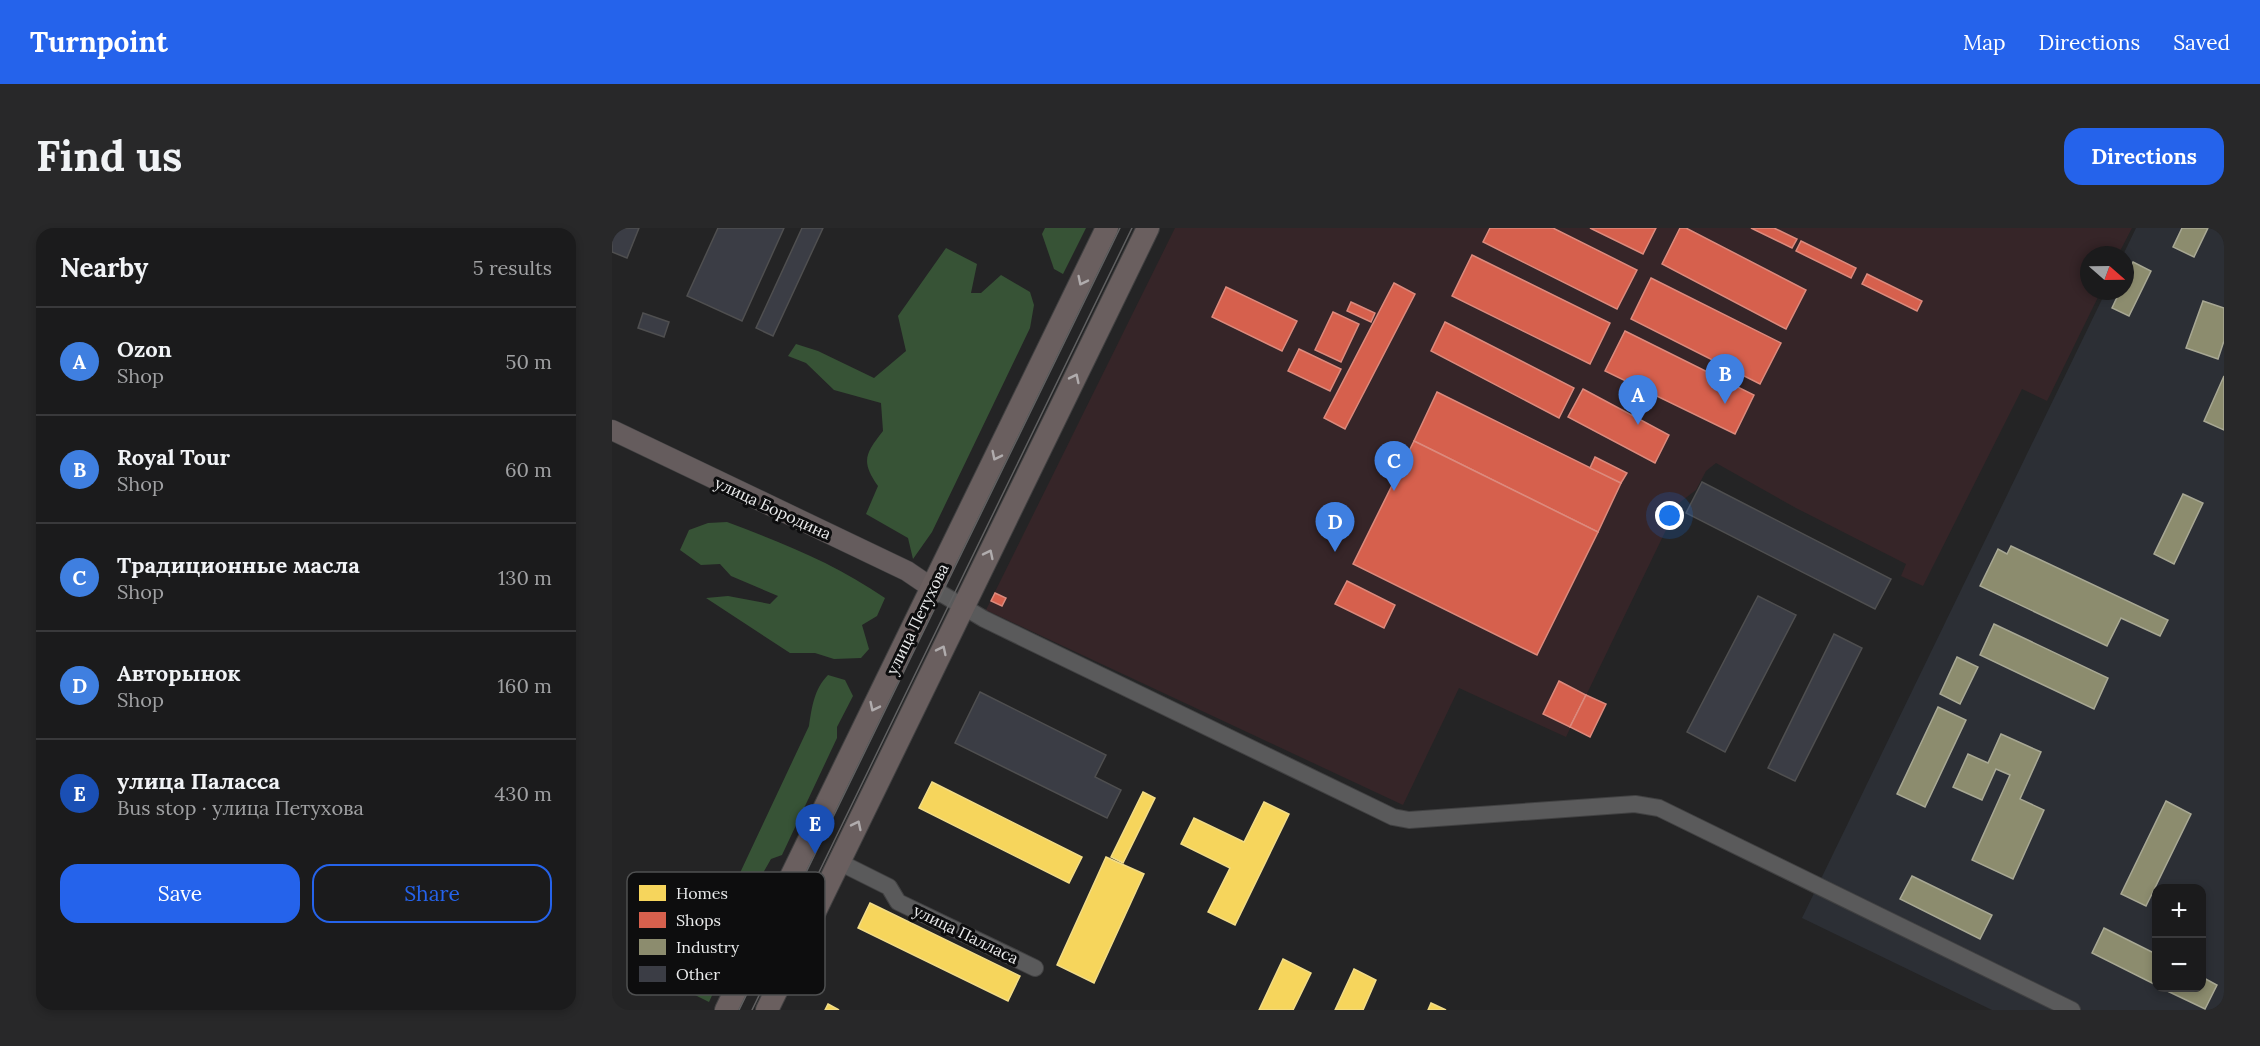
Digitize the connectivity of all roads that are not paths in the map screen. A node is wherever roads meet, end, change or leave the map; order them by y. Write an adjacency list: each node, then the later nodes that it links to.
1 (1107, 228): 4 (highway, улица Петухова, one-way to 4)
2 (1148, 228): 5 (highway, one-way to 2)
3 (612, 430): 4 (main road, улица Бородина)
4 (932, 588): 5 (street); 7 (highway, улица Петухова, one-way to 7)
5 (964, 606): 6 (highway, one-way to 5); 14 (street)
6 (839, 862): 8 (highway); 9 (street, улица Палласа)
7 (793, 872)
8 (825, 891)
9 (1035, 968)
10 (733, 995): 12 (highway, улица Петухова, one-way to 12)
11 (774, 995): 13 (highway)
12 (726, 1010)
13 (767, 1010)
14 (2072, 1010)

